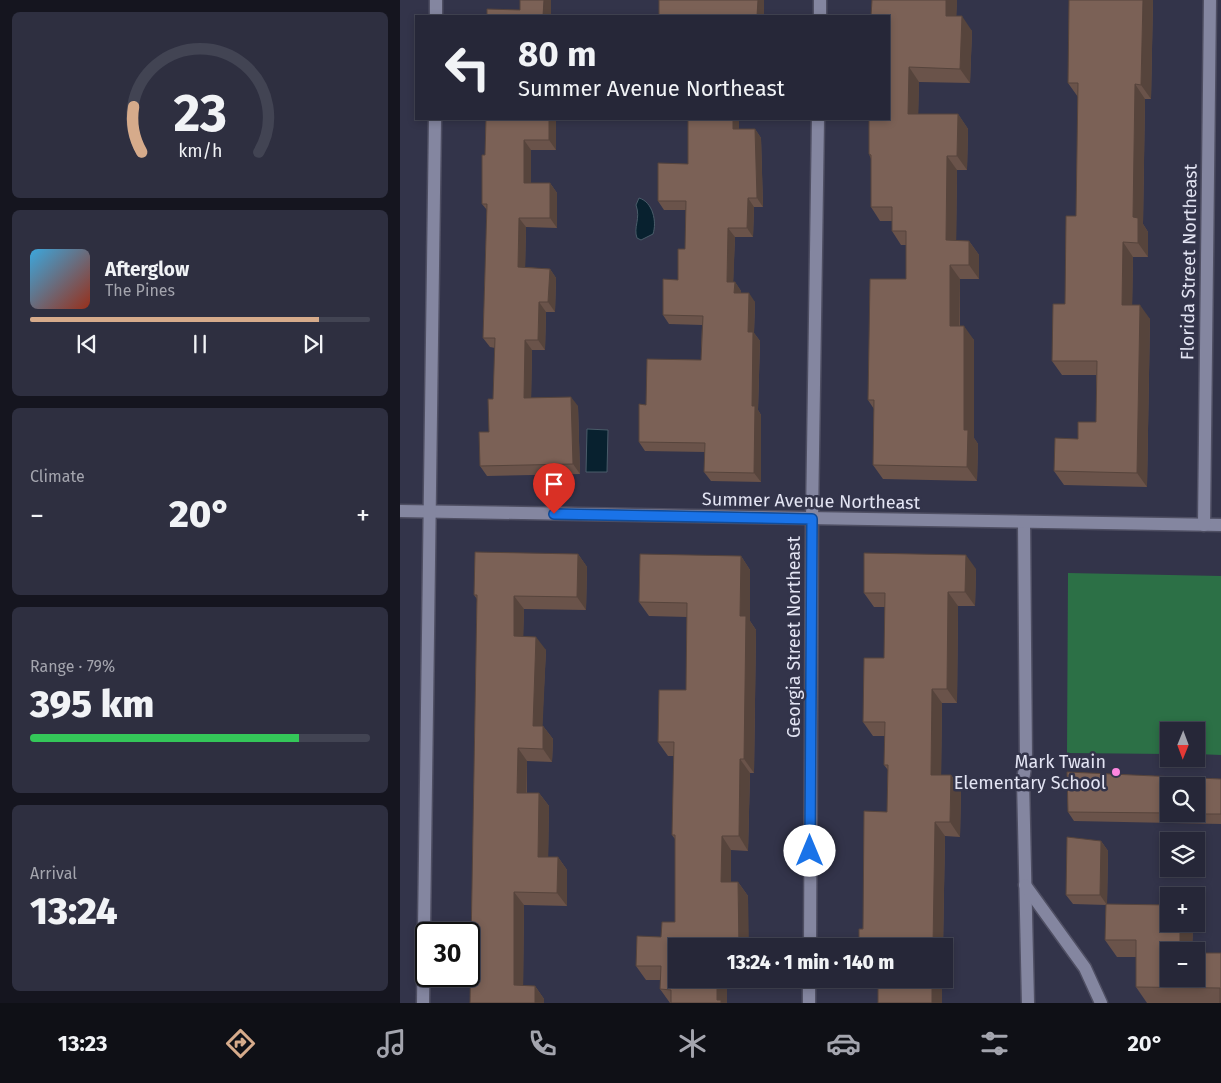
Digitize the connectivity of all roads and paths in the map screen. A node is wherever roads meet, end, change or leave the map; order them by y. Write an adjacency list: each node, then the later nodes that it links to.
1 (436, 0): 4 (street)
2 (820, 0): 5 (street)
3 (1210, 0): 12 (street, Florida Street Northeast)
4 (436, 15)
5 (820, 15)
6 (435, 120): 9 (street)
7 (818, 120): 10 (street, Georgia Street Northeast)
8 (400, 511): 9 (street, Summer Avenue Northeast)
9 (429, 511): 10 (street, Summer Avenue Northeast); 17 (street)
10 (812, 519): 11 (street, Summer Avenue Northeast); 15 (street, Georgia Street Northeast)
11 (1024, 523): 12 (street, Summer Avenue Northeast); 14 (street)
12 (1204, 525): 13 (street, Summer Avenue Northeast)
13 (1221, 525)
14 (1025, 885): 19 (street); 20 (street)
15 (810, 938)
16 (809, 988): 18 (street)
17 (423, 1003)
18 (809, 1003)
19 (1028, 1003)
20 (1101, 1003)

